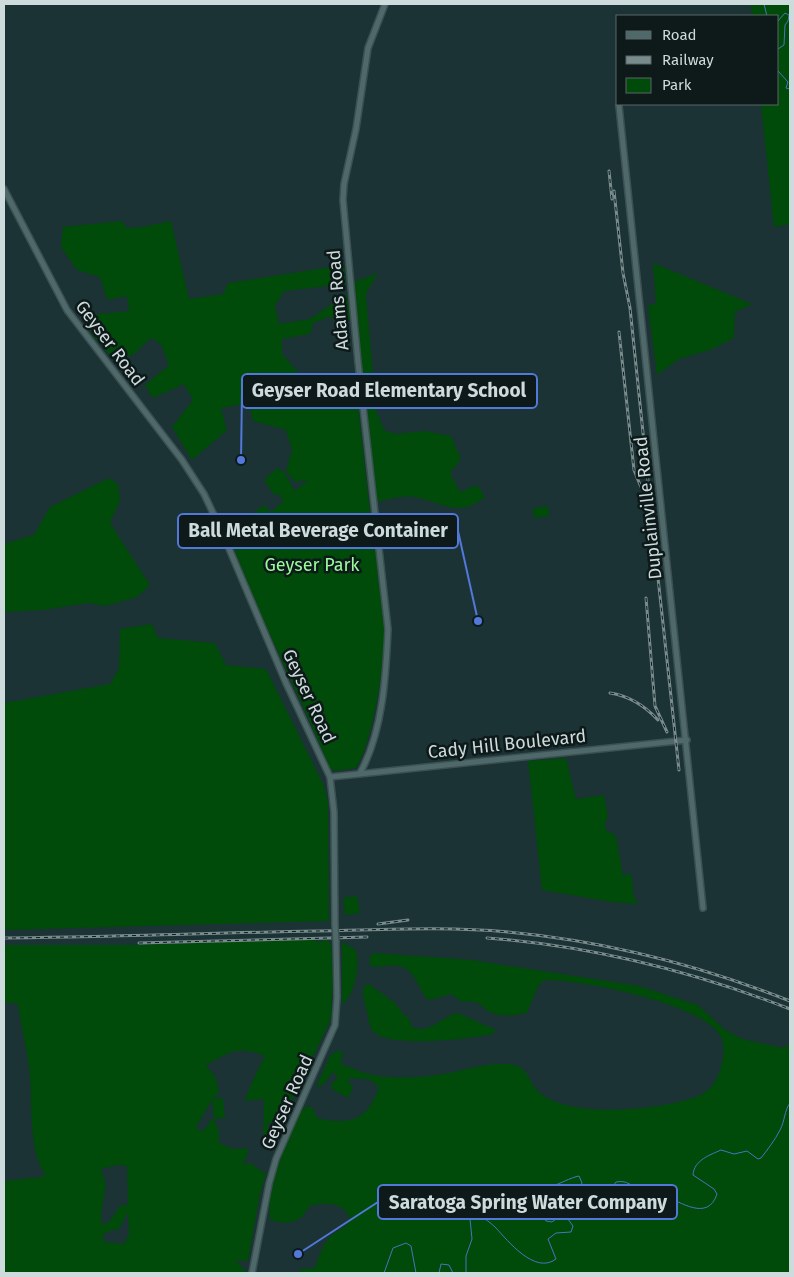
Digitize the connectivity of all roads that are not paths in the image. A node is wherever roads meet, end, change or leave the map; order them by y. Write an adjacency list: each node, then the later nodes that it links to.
1 (385, 4): 5 (street, Adams Road)
2 (619, 106): 4 (street, Duplainville Road)
3 (4, 189): 6 (street, Geyser Road)
4 (687, 740): 5 (street, Cady Hill Boulevard); 7 (street, Duplainville Road)
5 (360, 773): 6 (street, Cady Hill Boulevard)
6 (330, 777): 8 (street, Geyser Road, bridge)
7 (703, 908)
8 (252, 1273)

